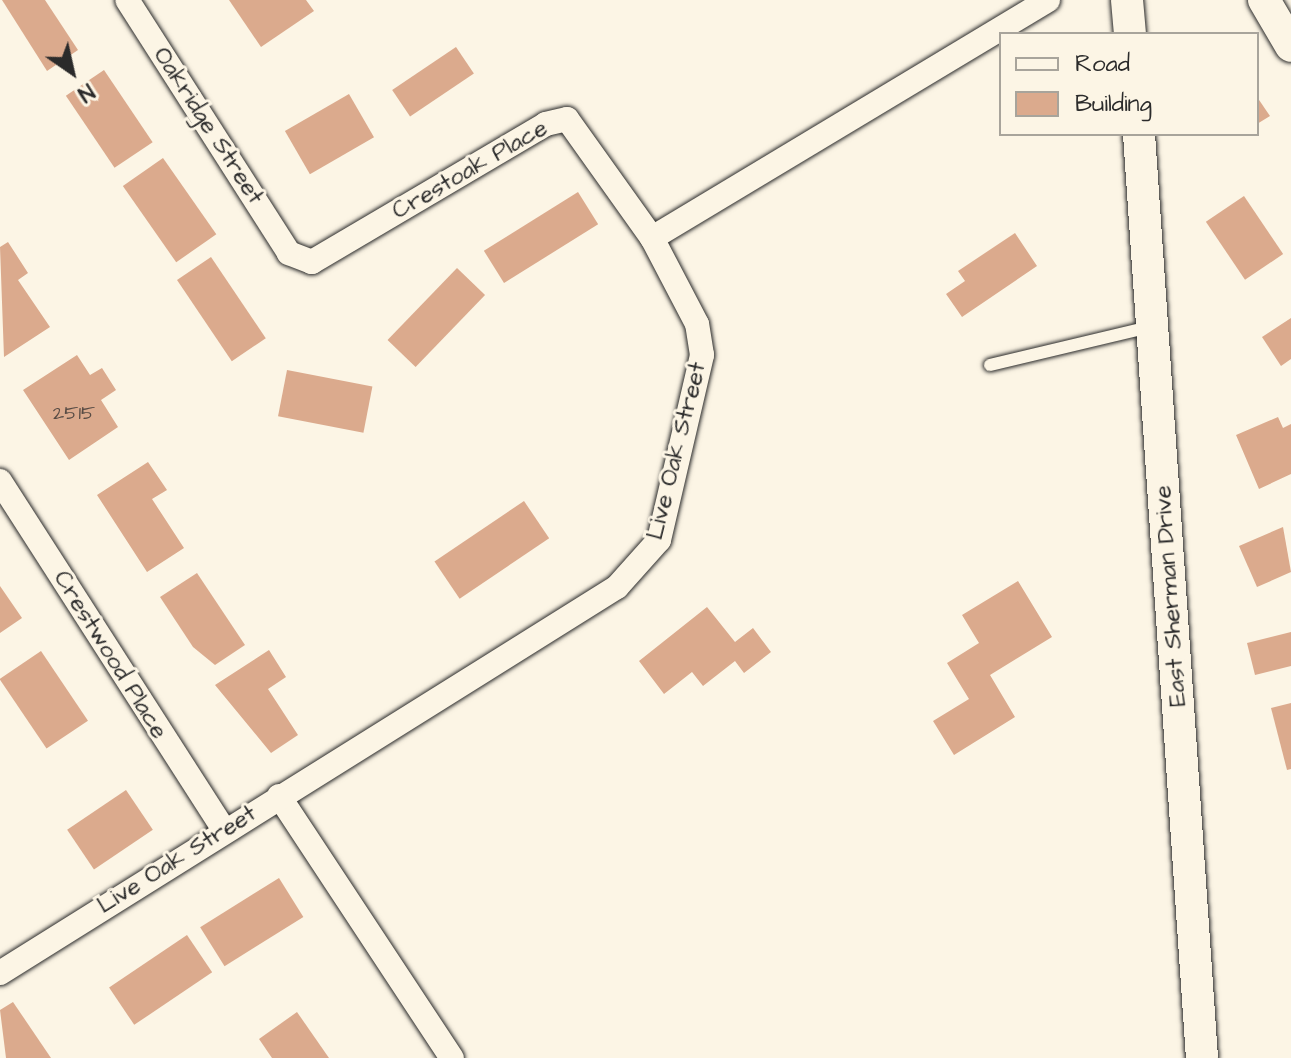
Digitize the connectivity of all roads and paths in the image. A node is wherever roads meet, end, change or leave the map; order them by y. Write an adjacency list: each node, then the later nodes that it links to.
1 (127, 0): 9 (street, Oakridge Street)
2 (1048, 0): 8 (street)
3 (1127, 0): 5 (main road)
4 (1264, 0): 6 (main road)
5 (1130, 32)
6 (1291, 46)
7 (1139, 136): 10 (main road, East Sherman Drive)
8 (652, 238): 9 (street, Crestoak Place); 13 (street, Live Oak Street)
9 (289, 253)
10 (1153, 326): 11 (lane); 17 (main road, East Sherman Drive)
11 (990, 365)
12 (0, 481): 14 (street, Crestwood Place)
13 (279, 796): 14 (street, Live Oak Street); 16 (street)
14 (223, 829): 15 (street, Live Oak Street)
15 (0, 973)
16 (452, 1058)
17 (1202, 1058)

